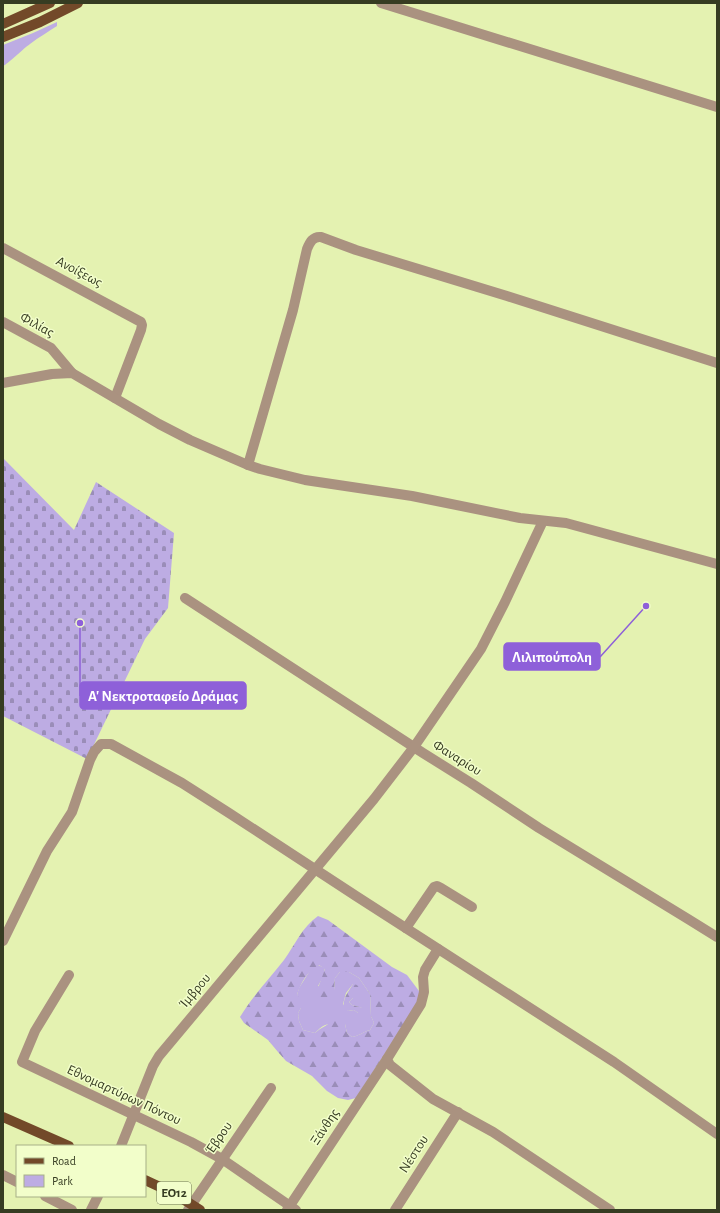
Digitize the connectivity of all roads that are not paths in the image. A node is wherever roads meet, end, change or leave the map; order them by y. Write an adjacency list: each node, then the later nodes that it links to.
1 (50, 3): 4 (main road)
2 (78, 3): 5 (main road)
3 (380, 3): 6 (street)
4 (3, 24)
5 (3, 37)
6 (717, 107)
7 (3, 248): 12 (street, Ανοίξεως)
8 (3, 322): 10 (street, Φιλίας)
9 (717, 363): 13 (street)
10 (72, 373): 11 (street); 12 (street)
11 (3, 383)
12 (115, 398): 13 (street)
13 (248, 466): 14 (street)
14 (543, 521): 15 (street); 17 (street, Ίμβρου)
15 (717, 564)
16 (185, 598): 17 (street, Φαναρίου)
17 (414, 747): 18 (street, Ίμβρου); 21 (street, Φαναρίου)
18 (315, 869): 20 (street); 22 (street); 28 (street, Ίμβρου)
19 (472, 907): 20 (street)
20 (406, 928): 23 (street)
21 (717, 937)
22 (3, 941)
23 (438, 949): 25 (street, Ξάνθης); 30 (street)
24 (69, 975): 28 (street, Εθνομαρτύρων Πόντου)
25 (387, 1059): 27 (street); 40 (street, Ξάνθης)
26 (271, 1088): 33 (street, Έβρου)
27 (458, 1112): 44 (street, Νέστου); 45 (street)
28 (134, 1115): 32 (street, Ίμβρου); 33 (street, Εθνομαρτύρων Πόντου)
29 (3, 1117): 31 (main road)
30 (717, 1134)
31 (67, 1145)
32 (121, 1145)
33 (222, 1159): 39 (street, Έβρου); 40 (street, Εθνομαρτύρων Πόντου)
34 (3, 1175): 36 (street)
35 (146, 1180): 39 (main road, ΕΟ12)
36 (16, 1182)
37 (47, 1197): 41 (street)
38 (98, 1197): 42 (street)
39 (190, 1207): 43 (main road, ΕΟ12)
40 (291, 1209)
41 (72, 1210)
42 (91, 1210)
43 (200, 1210)
44 (394, 1210)
45 (610, 1210)

